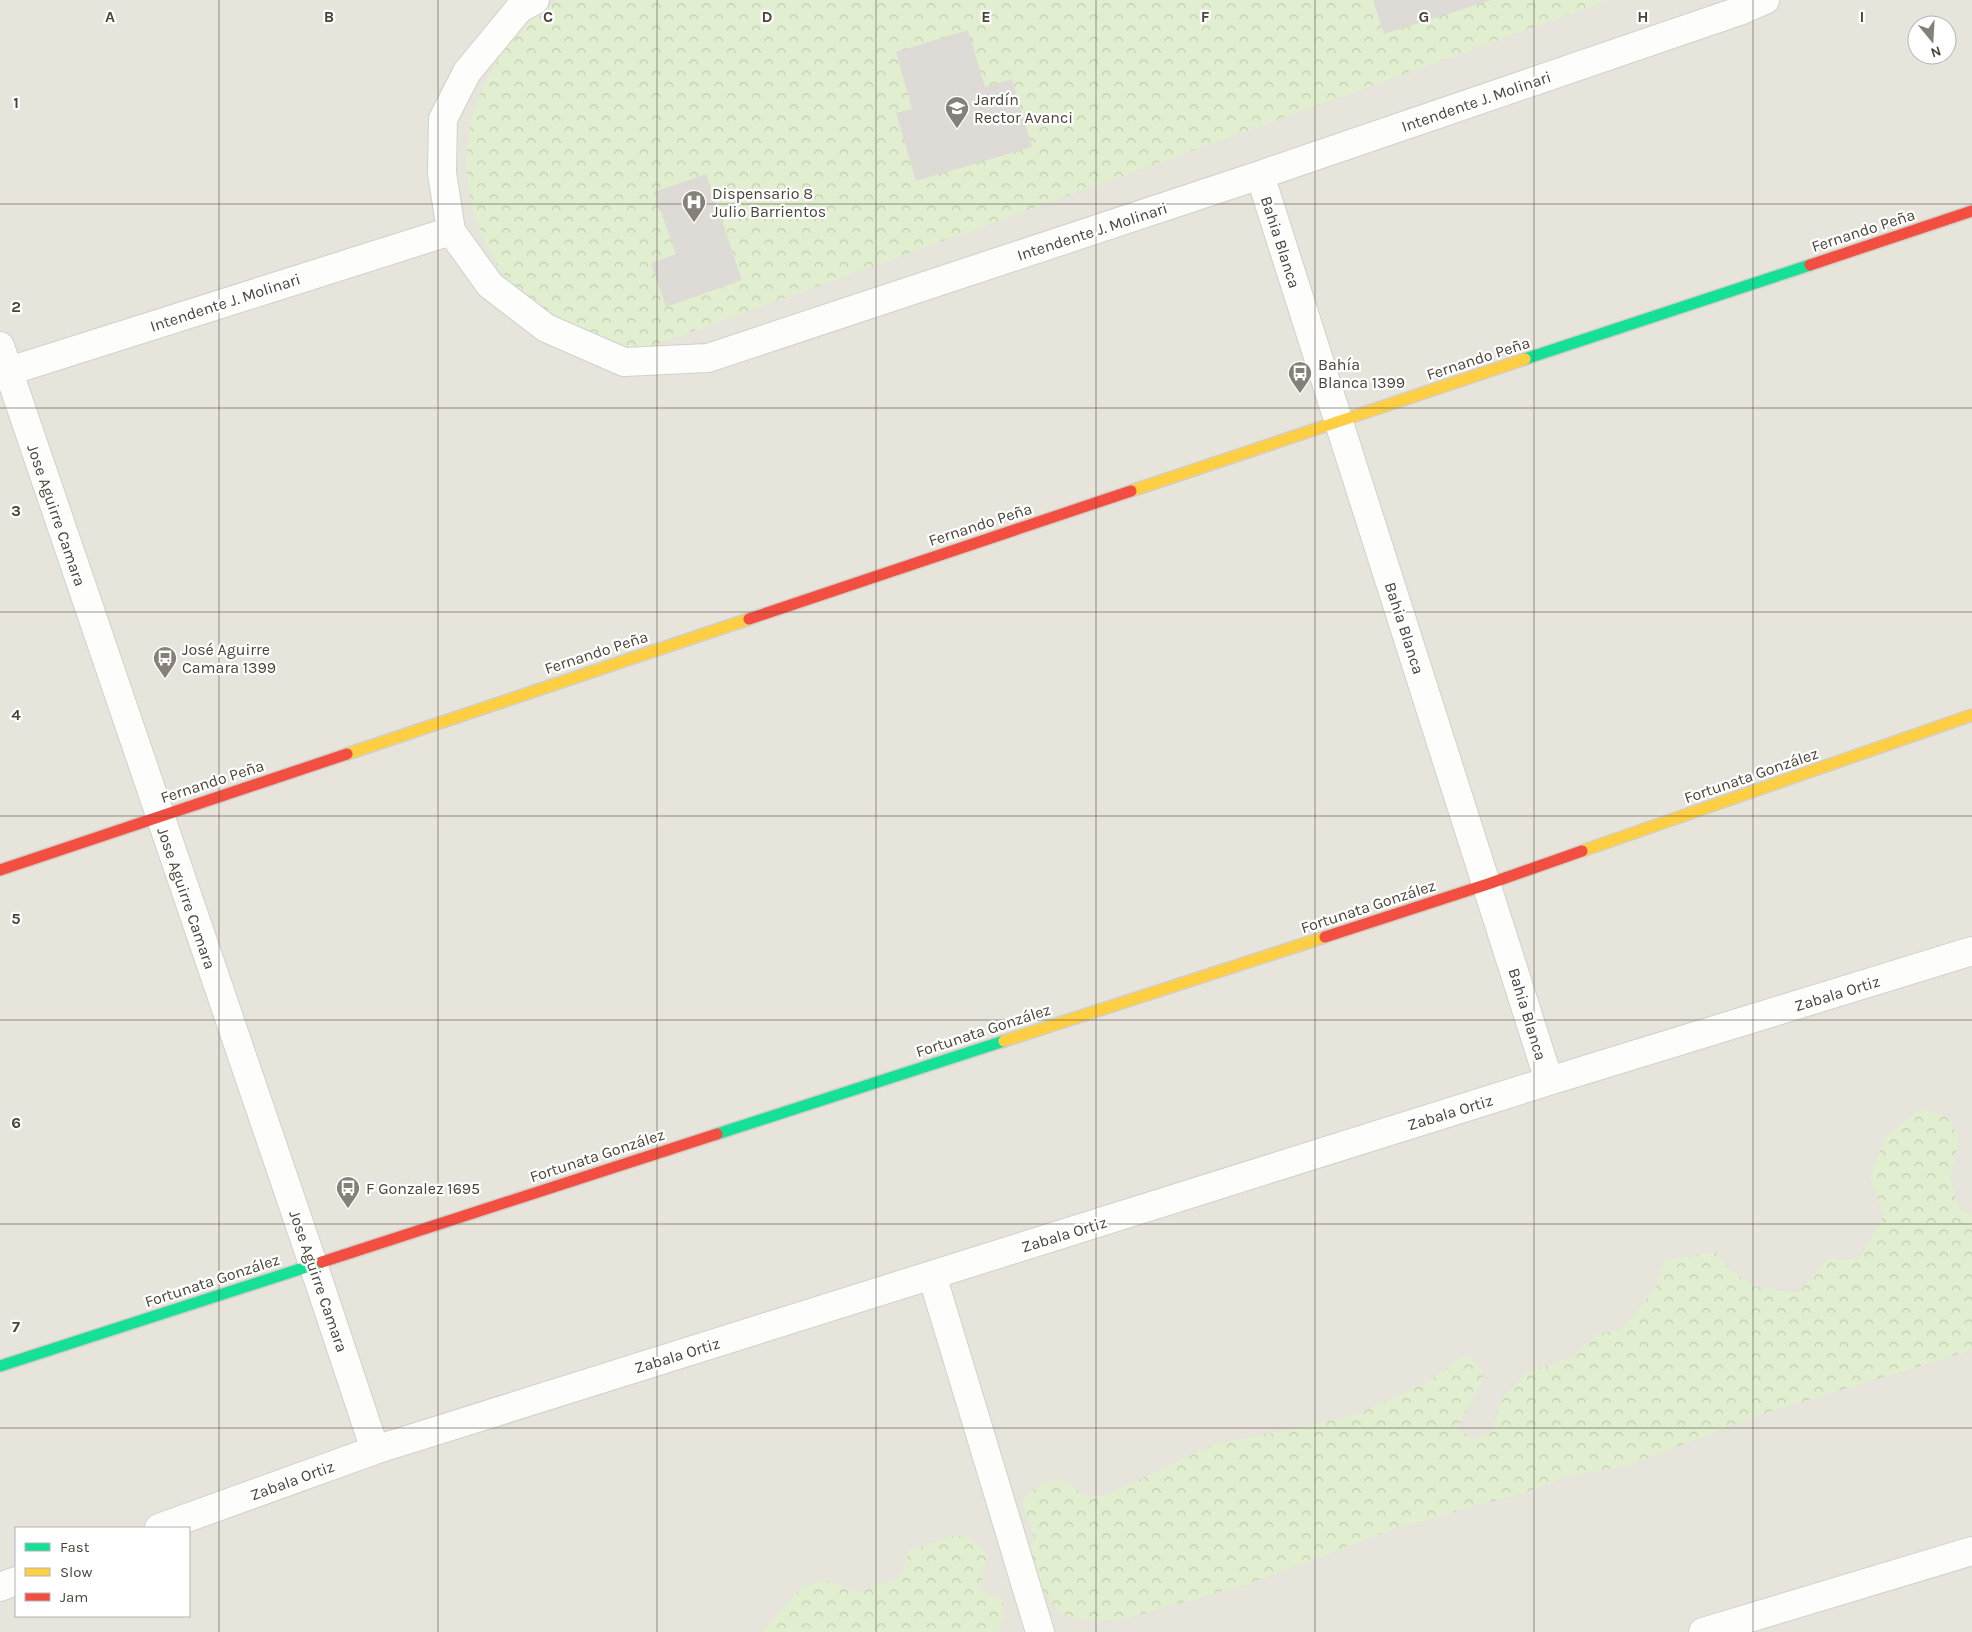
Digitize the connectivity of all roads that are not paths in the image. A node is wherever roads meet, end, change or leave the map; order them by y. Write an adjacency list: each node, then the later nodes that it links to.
1 (535, 0): 5 (street, Intendente J. Molinari)
2 (1764, 0): 3 (street, Intendente J. Molinari)
3 (1260, 175): 5 (street, Intendente J. Molinari); 7 (street, Bahia Blanca)
4 (1972, 211): 7 (street, Fernando Peña)
5 (451, 231): 6 (street, Intendente J. Molinari)
6 (3, 364): 9 (street, Jose Aguirre Camara)
7 (1338, 421): 9 (street, Fernando Peña); 11 (street, Bahia Blanca)
8 (1972, 715): 11 (street, Fortunata González)
9 (159, 816): 10 (street, Fernando Peña); 14 (street, Jose Aguirre Camara)
10 (0, 870)
11 (1488, 884): 13 (street, Bahia Blanca); 14 (street, Fortunata González)
12 (1972, 952): 13 (street, Zabala Ortiz)
13 (1549, 1081): 15 (street, Zabala Ortiz)
14 (313, 1264): 16 (street, Fortunata González); 17 (street, Jose Aguirre Camara)
15 (932, 1275): 17 (street, Zabala Ortiz); 22 (street)
16 (0, 1366)
17 (375, 1450): 18 (street, Zabala Ortiz)
18 (162, 1527)
19 (1972, 1551): 23 (street)
20 (15, 1581): 21 (street)
21 (0, 1586)
22 (1040, 1632)
23 (1703, 1632)

